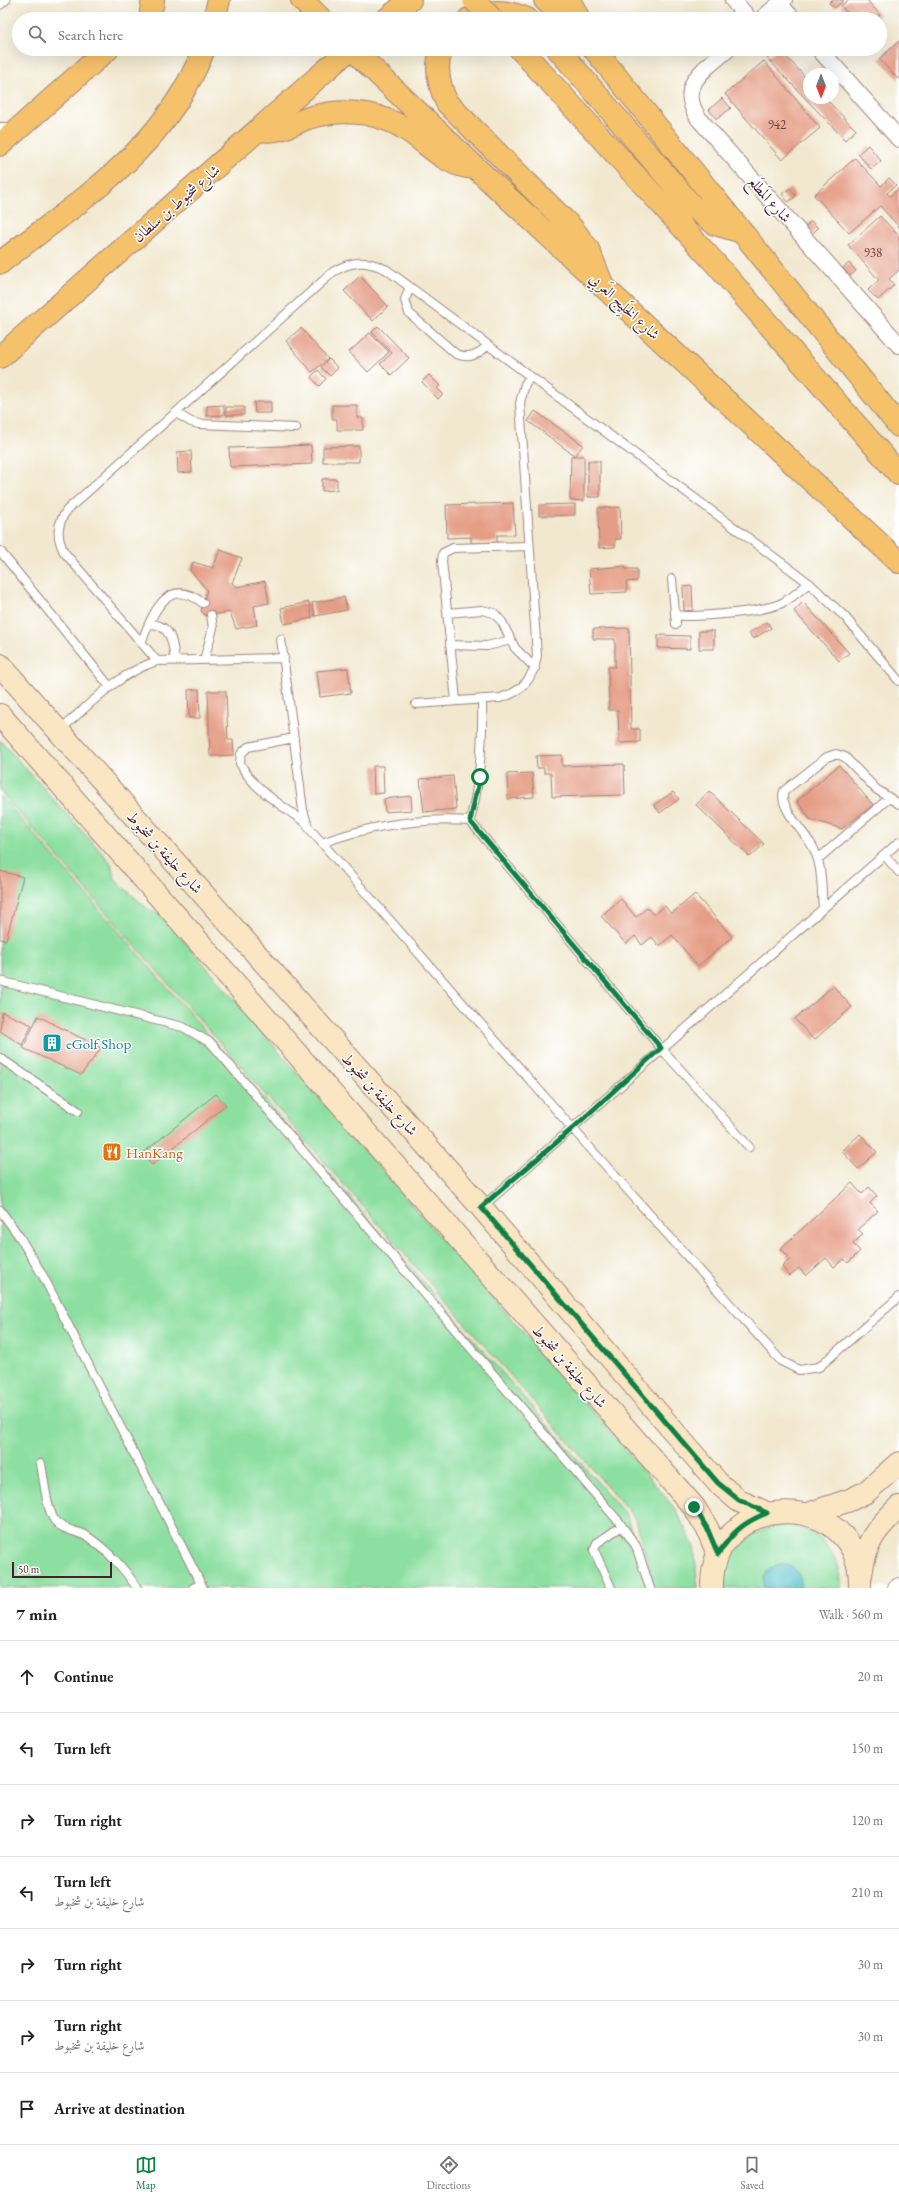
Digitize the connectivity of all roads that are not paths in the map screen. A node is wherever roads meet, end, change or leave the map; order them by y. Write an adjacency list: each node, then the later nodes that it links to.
1 (6, 0): 10 (lane)
2 (219, 0): 11 (main road)
3 (302, 0): 12 (main road)
4 (410, 0): 13 (main road)
5 (474, 0): 14 (main road, bridge)
6 (545, 0): 17 (main road)
7 (569, 0): 18 (main road)
8 (733, 0): 19 (street)
9 (782, 2): 20 (street); 21 (street)
10 (0, 5)
11 (216, 12)
12 (314, 12)
13 (395, 12)
14 (485, 12)
15 (490, 12): 16 (main road)
16 (503, 12)
17 (557, 12)
18 (575, 12)
19 (743, 12)
20 (770, 12)
21 (788, 12)
22 (99, 56): 32 (main road)
23 (201, 56): 38 (main road)
24 (343, 56): 33 (main road, شارع شخبوط بن سلطان)
25 (358, 56): 36 (main road, شارع الخَلِيج العَربِي)
26 (440, 56): 39 (main road)
27 (526, 56): 48 (main road)
28 (564, 56): 37 (main road)
29 (601, 56): 37 (main road)
30 (720, 56): 41 (street, شارع المَطلَع)
31 (825, 56): 34 (street)
32 (10, 127): 35 (main road)
33 (260, 130): 36 (main road); 43 (main road, شارع شخبوط بن سلطان)
34 (899, 140)
35 (0, 145)
36 (476, 168): 39 (main road, شارع الخَلِيج العَربِي)
37 (742, 232): 46 (main road)
38 (0, 262)
39 (603, 286): 51 (main road, شارع الخَلِيج العَربِي)
40 (410, 287): 42 (lane); 42 (lane); 45 (lane)
41 (899, 345)
42 (488, 346): 44 (lane)
43 (0, 357)
44 (530, 377): 49 (lane); 53 (lane)
45 (176, 413): 47 (lane); 62 (lane)
46 (899, 426)
47 (296, 428)
48 (899, 474)
49 (528, 546): 55 (lane); 69 (lane)
50 (0, 552): 71 (lane)
51 (899, 562)
52 (672, 580): 57 (lane)
53 (809, 583): 57 (lane); 70 (lane)
54 (203, 603): 58 (lane)
55 (447, 613): 61 (lane); 63 (lane)
56 (211, 615): 65 (lane)
57 (675, 615): 59 (lane)
58 (149, 624): 62 (lane); 67 (lane)
59 (676, 624)
60 (281, 639): 64 (lane)
61 (511, 640): 63 (lane); 69 (lane)
62 (141, 642): 66 (lane)
63 (450, 645): 73 (lane)
64 (284, 658): 65 (lane); 77 (lane)
65 (204, 660): 67 (lane)
66 (157, 661): 67 (lane); 71 (lane)
67 (175, 661)
68 (0, 665): 76 (main road, شارع خليفة بن شخبوط)
69 (535, 668): 72 (lane)
70 (899, 681)
71 (110, 688): 76 (lane)
72 (482, 699): 73 (lane); 80 (lane)
73 (456, 701): 74 (lane)
74 (416, 704)
75 (0, 715): 103 (main road, شارع خليفة بن شخبوط)
76 (58, 732): 94 (main road, شارع خليفة بن شخبوط)
77 (294, 738): 81 (lane); 81 (lane)
78 (888, 799): 79 (lane); 85 (lane); 85 (lane)
79 (899, 804)
80 (470, 821): 83 (lane); 89 (lane)
81 (306, 822): 83 (lane)
82 (899, 842): 84 (lane)
83 (322, 843): 92 (lane)
84 (884, 855): 86 (lane); 87 (lane)
85 (818, 859): 87 (lane)
86 (899, 872)
87 (823, 908): 89 (lane)
88 (0, 981): 102 (lane)
89 (661, 1048): 92 (lane); 93 (lane)
90 (0, 1058): 91 (lane)
91 (78, 1111)
92 (572, 1129): 94 (lane); 96 (lane)
93 (749, 1147)
94 (481, 1207): 100 (main road, شارع خليفة بن شخبوط)
95 (0, 1210): 105 (lane)
96 (899, 1297)
97 (899, 1463): 101 (main road)
98 (41, 1464): 107 (lane)
99 (899, 1507): 104 (main road)
100 (767, 1513): 101 (main road); 103 (main road)
101 (808, 1514): 104 (main road)
102 (622, 1526): 109 (lane); 110 (lane)
103 (718, 1554): 111 (main road)
104 (860, 1582)
105 (202, 1586): 108 (lane)
106 (899, 1586): 112 (street)
107 (137, 1588)
108 (193, 1588)
109 (612, 1588)
110 (650, 1588)
111 (712, 1588)
112 (896, 1588)

